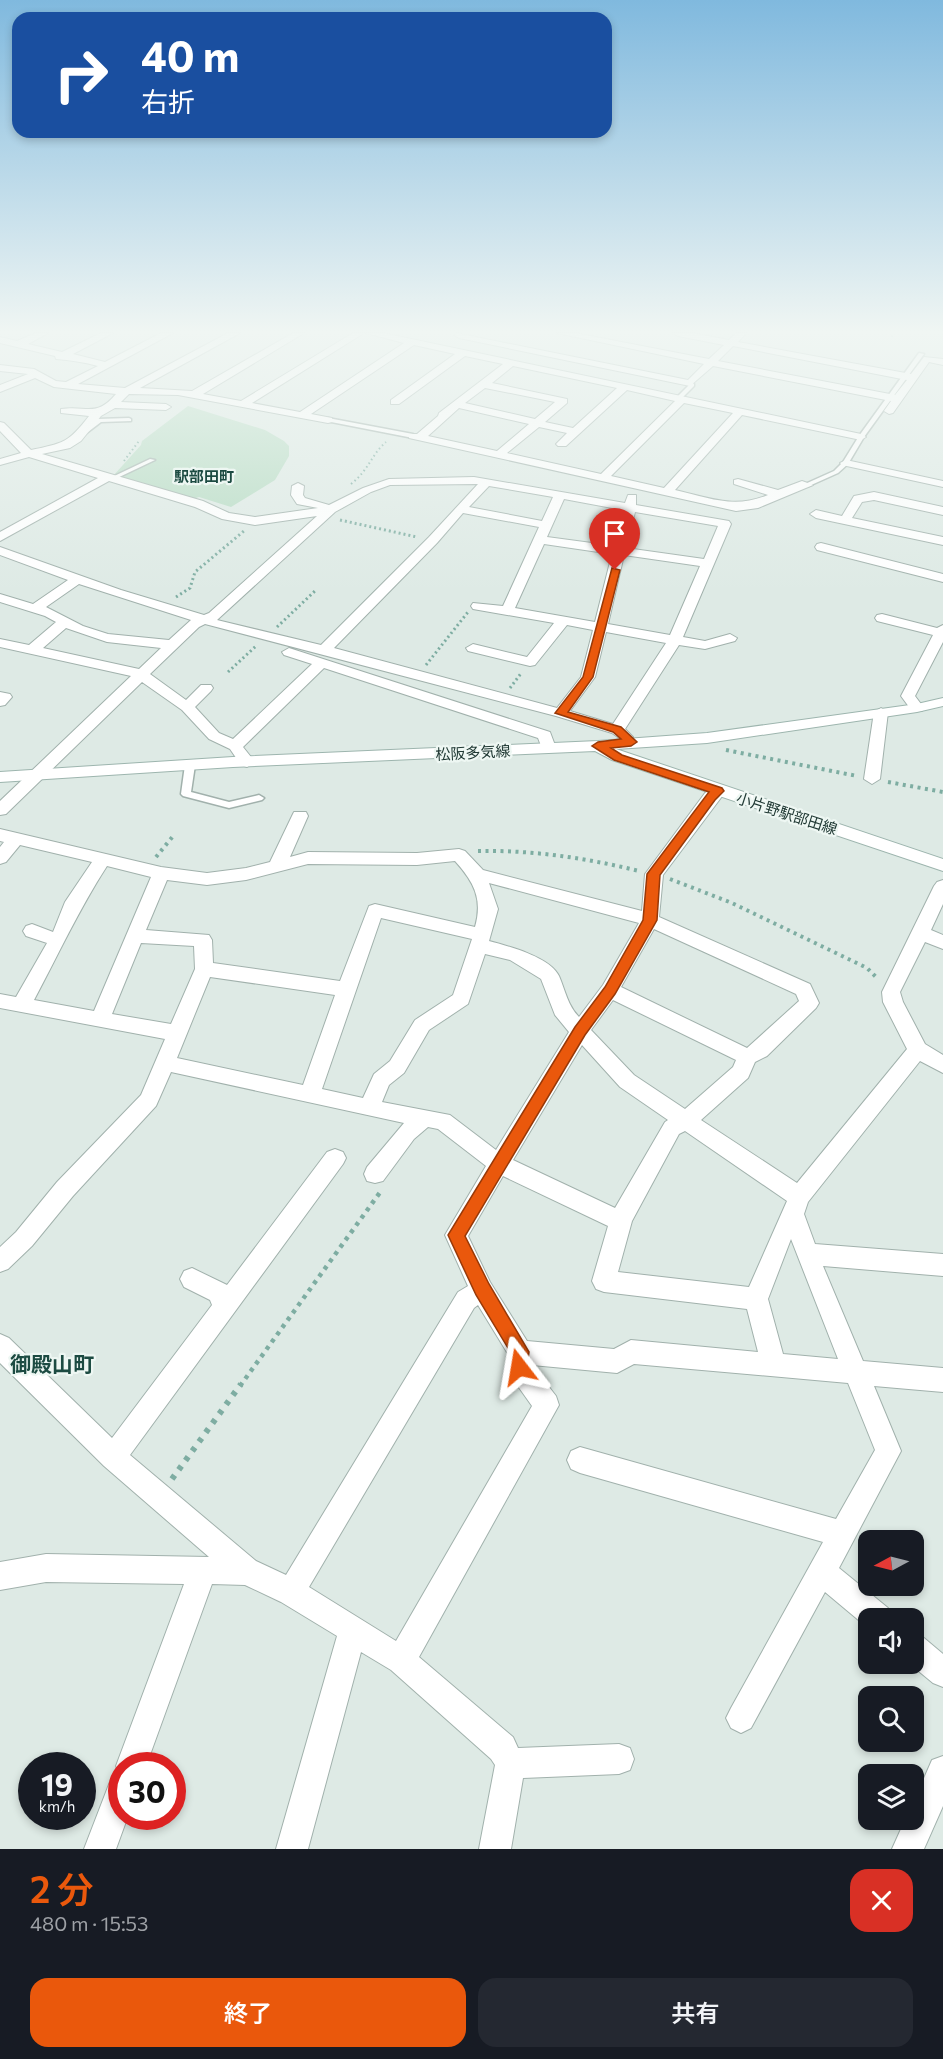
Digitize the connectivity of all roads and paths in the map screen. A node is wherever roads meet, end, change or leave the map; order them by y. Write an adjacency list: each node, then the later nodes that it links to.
1 (94, 419): 17 (street)
2 (325, 419): 12 (street)
3 (438, 419): 18 (street)
4 (521, 419): 13 (street)
5 (541, 419): 13 (street)
6 (589, 419): 15 (street)
7 (660, 419): 27 (street)
8 (733, 419): 34 (street)
9 (780, 419): 19 (street)
10 (875, 419): 19 (lane)
11 (129, 420): 17 (lane)
12 (328, 420): 16 (lane)
13 (537, 423): 15 (street); 22 (street)
14 (0, 425): 21 (street)
15 (575, 432): 20 (street)
16 (399, 433): 18 (lane); 39 (path)
17 (82, 434): 21 (street)
18 (417, 436): 22 (street)
19 (861, 436): 25 (lane)
20 (561, 444)
21 (29, 454): 24 (street); 26 (street)
22 (500, 454): 27 (street)
23 (152, 460): 26 (lane)
24 (0, 462)
25 (846, 463): 30 (street); 32 (lane)
26 (109, 478): 43 (street); 45 (street)
27 (603, 478): 31 (street)
28 (486, 482): 36 (street); 38 (street); 39 (street)
29 (738, 482): 35 (street)
30 (943, 484)
31 (635, 485): 34 (street); 37 (street)
32 (807, 485): 35 (street)
33 (298, 486): 39 (street)
34 (667, 492): 35 (street)
35 (779, 494)
36 (560, 495): 37 (street); 44 (street)
37 (630, 508): 51 (street); 52 (street)
38 (460, 509): 44 (street); 46 (street)
39 (331, 511): 43 (street); 46 (path); 61 (street)
40 (943, 511): 42 (street)
41 (816, 514): 42 (street)
42 (845, 520): 48 (street)
43 (255, 521): 58 (path)
44 (546, 525): 47 (street)
45 (0, 537)
46 (433, 540): 72 (street)
47 (539, 540): 51 (street); 59 (street)
48 (943, 542)
49 (821, 547): 53 (street)
50 (0, 551): 54 (street)
51 (620, 551): 52 (street); 64 (street)
52 (708, 563): 67 (street)
53 (943, 578)
54 (77, 580): 57 (street); 58 (street)
55 (0, 598): 57 (street)
56 (476, 605): 59 (street); 77 (path)
57 (36, 608): 63 (street)
58 (160, 608): 61 (street)
59 (507, 611): 62 (street)
60 (882, 618): 65 (street)
61 (205, 620): 69 (street); 72 (street)
62 (563, 621): 64 (street); 74 (street)
63 (64, 622): 69 (street); 71 (street)
64 (602, 628): 67 (street); 86 (street)
65 (942, 631): 84 (street)
66 (730, 638): 67 (street)
67 (675, 640): 87 (street)
68 (0, 643): 71 (street)
69 (173, 645): 76 (street)
70 (473, 648): 74 (street)
71 (31, 651): 76 (street)
72 (323, 657): 73 (street); 75 (street); 90 (street)
73 (351, 658): 75 (street); 77 (street)
74 (530, 662): 80 (path)
75 (339, 669): 92 (street)
76 (141, 674): 83 (street); 95 (street)
77 (418, 675): 80 (street)
78 (206, 688): 83 (street)
79 (0, 696): 81 (street)
80 (502, 698): 86 (street)
81 (0, 702)
82 (943, 702): 84 (street, 松阪多気線)
83 (187, 707): 90 (street)
84 (917, 708): 85 (street, 松阪多気線)
85 (881, 712): 88 (street, 松阪多気線); 97 (street)
86 (561, 713): 87 (street)
87 (617, 730): 89 (street)
88 (707, 738): 89 (street, 松阪多気線); 97 (path)
89 (631, 742): 91 (street, 松阪多気線)
90 (235, 746): 93 (street)
91 (598, 746): 92 (street, 松阪多気線); 98 (street, 小片野駅部田線)
92 (548, 748): 93 (street, 松阪多気線)
93 (247, 762): 94 (street, 松阪多気線)
94 (190, 765): 95 (street, 松阪多気線); 100 (lane)
95 (38, 774): 96 (street, 松阪多気線); 101 (street)
96 (0, 777)
97 (872, 779): 99 (path)
98 (718, 791): 108 (street, 小片野駅部田線); 112 (street)
99 (943, 792)
100 (259, 798)
101 (0, 810)
102 (300, 816): 109 (street)
103 (174, 835): 110 (path)
104 (8, 837): 106 (street); 107 (street)
105 (459, 855): 109 (street); 111 (street); 112 (path)
106 (0, 858)
107 (103, 859): 110 (street); 118 (street)
108 (943, 865)
109 (277, 866): 110 (street)
110 (154, 871): 117 (street)
111 (477, 874): 114 (street); 119 (street)
112 (654, 874): 114 (street); 124 (path)
113 (943, 886): 116 (street)
114 (650, 920): 123 (street); 131 (street)
115 (32, 931): 118 (street)
116 (919, 932): 120 (street); 124 (street)
117 (135, 936): 121 (street); 127 (street)
118 (57, 940): 126 (street)
119 (480, 940): 122 (street); 128 (street); 135 (street)
120 (943, 942)
121 (204, 969): 122 (street); 129 (street)
122 (346, 989): 134 (street)
123 (610, 990): 128 (street); 131 (street)
124 (891, 992): 130 (street)
125 (0, 1000): 126 (street)
126 (21, 1005): 127 (street)
127 (100, 1020): 129 (street)
128 (580, 1031): 137 (street); 139 (street)
129 (176, 1033): 132 (street)
130 (918, 1050): 133 (street); 141 (street)
131 (747, 1057): 137 (street)
132 (164, 1063): 134 (street); 144 (street)
133 (943, 1065)
134 (310, 1093): 135 (street)
135 (369, 1108): 136 (street)
136 (424, 1118): 139 (street); 140 (street)
137 (686, 1121): 141 (street); 142 (street)
138 (335, 1158): 149 (street)
139 (499, 1164): 142 (street); 147 (street)
140 (378, 1182): 157 (path)
141 (796, 1206): 143 (street); 148 (street)
142 (621, 1219): 148 (street)
143 (807, 1254): 145 (street); 153 (street)
144 (0, 1262)
145 (943, 1265)
146 (192, 1279): 149 (street)
147 (482, 1290): 151 (street); 163 (street)
148 (756, 1299): 152 (street)
149 (224, 1307): 155 (street)
150 (0, 1346): 155 (street)
151 (520, 1352): 152 (street); 167 (street)
152 (774, 1365): 153 (street)
153 (855, 1372): 154 (street); 158 (street)
154 (943, 1380)
155 (113, 1456): 157 (street)
156 (580, 1460): 158 (street)
157 (160, 1497): 160 (street)
158 (842, 1534): 161 (street)
159 (203, 1570): 160 (street); 162 (street); 170 (street)
160 (246, 1570): 163 (street)
161 (821, 1571): 164 (street); 169 (street)
162 (0, 1576)
163 (291, 1592): 165 (street)
164 (866, 1608)
165 (353, 1629): 167 (street); 177 (street)
166 (924, 1657): 168 (street)
167 (401, 1660): 172 (street)
168 (943, 1673)
169 (741, 1718)
170 (136, 1752)
171 (619, 1759): 172 (street)
172 (510, 1763): 178 (street)
173 (943, 1771): 175 (street)
174 (108, 1828): 176 (street)
175 (910, 1848)
176 (100, 1849)
177 (292, 1849)
178 (495, 1849)

